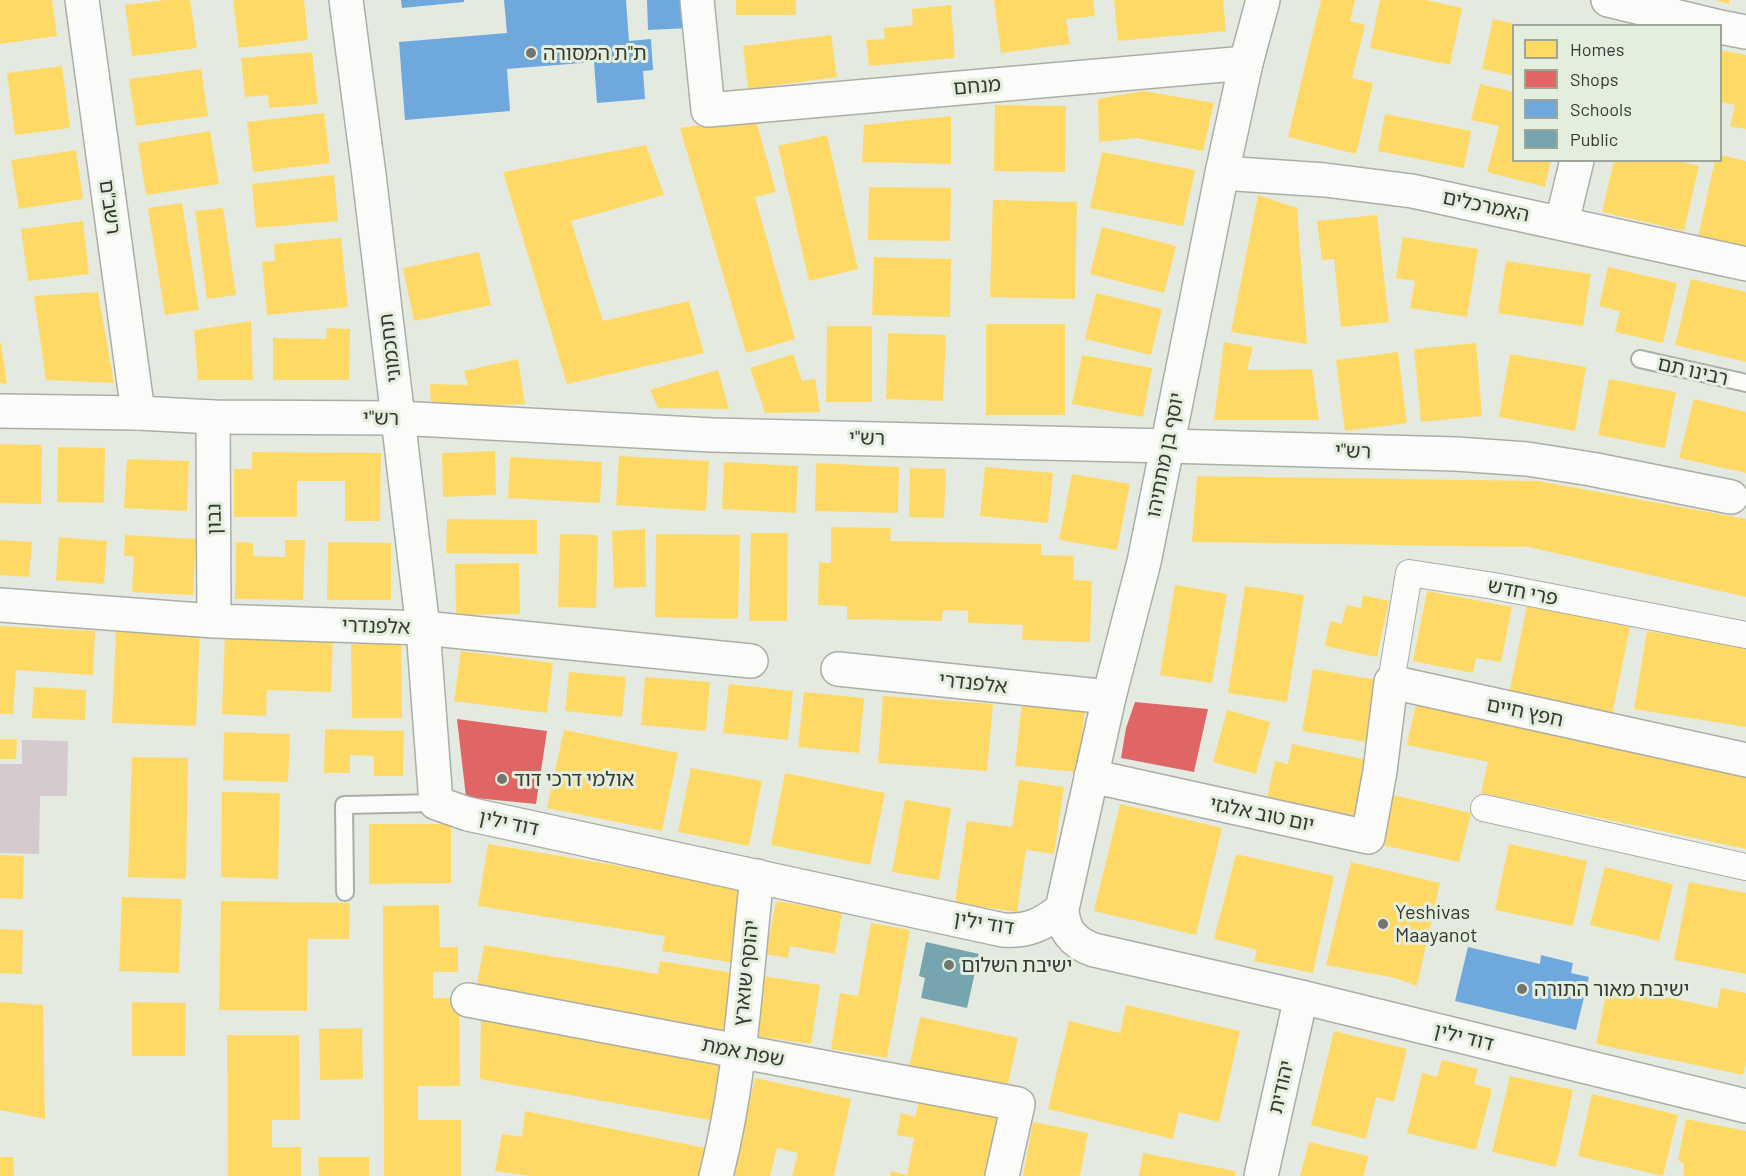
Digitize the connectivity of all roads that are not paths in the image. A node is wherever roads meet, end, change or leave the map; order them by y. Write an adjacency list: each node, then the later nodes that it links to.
1 (82, 0): 17 (street, רשב"ם)
2 (346, 0): 19 (street, תחכמוני)
3 (697, 0): 9 (street, מנחם)
4 (1263, 0): 9 (street, יוסף בן מתתיהו)
5 (1611, 9): 6 (street)
6 (1704, 24)
7 (1722, 27): 8 (street)
8 (1746, 33)
9 (1246, 63): 11 (street, יוסף בן מתתיהו)
10 (1577, 162): 12 (street)
11 (1222, 173): 12 (street, האמרכלים); 20 (street, יוסף בן מתתיהו)
12 (1562, 222): 13 (street, האמרכלים)
13 (1746, 264)
14 (1640, 359): 15 (lane, רבינו תם)
15 (1746, 383)
16 (0, 411): 17 (street, רש"י)
17 (138, 413): 18 (street, רש"י)
18 (213, 417): 19 (street, רש"י); 23 (street, נבון)
19 (398, 418): 20 (street, רש"י); 24 (street, תחכמוני)
20 (1167, 446): 21 (street, רש"י); 29 (street, יוסף בן מתתיהו)
21 (1731, 497)
22 (0, 605): 23 (street, אלפנדרי)
23 (214, 621): 24 (street, אלפנדרי)
24 (423, 628): 26 (street, אלפנדרי); 32 (street, תחכמוני)
25 (1746, 635): 28 (street, פרי חדש)
26 (751, 661)
27 (838, 669): 29 (street, אלפנדרי)
28 (1391, 682): 30 (street, חפץ חיים); 31 (street, יום טוב אלגזי)
29 (1109, 697): 31 (street, יוסף בן מתתיהו)
30 (1746, 760)
31 (1091, 776): 37 (street, יוסף בן מתתיהו)
32 (436, 804): 35 (street, דוד ילין); 36 (lane, דוד ילין)
33 (1484, 808): 34 (street)
34 (1746, 867)
35 (757, 876): 37 (street, דוד ילין); 40 (street, יהוסף שוארץ)
36 (345, 892)
37 (1062, 909): 38 (street, דוד ילין)
38 (1301, 997): 41 (street, דוד ילין); 44 (street, יהודית)
39 (468, 1000): 40 (street, שפת אמת)
40 (738, 1051): 42 (street, יהוסף שוארץ); 43 (street, שפת אמת)
41 (1746, 1106)
42 (716, 1176)
43 (1002, 1176)
44 (1261, 1176)

